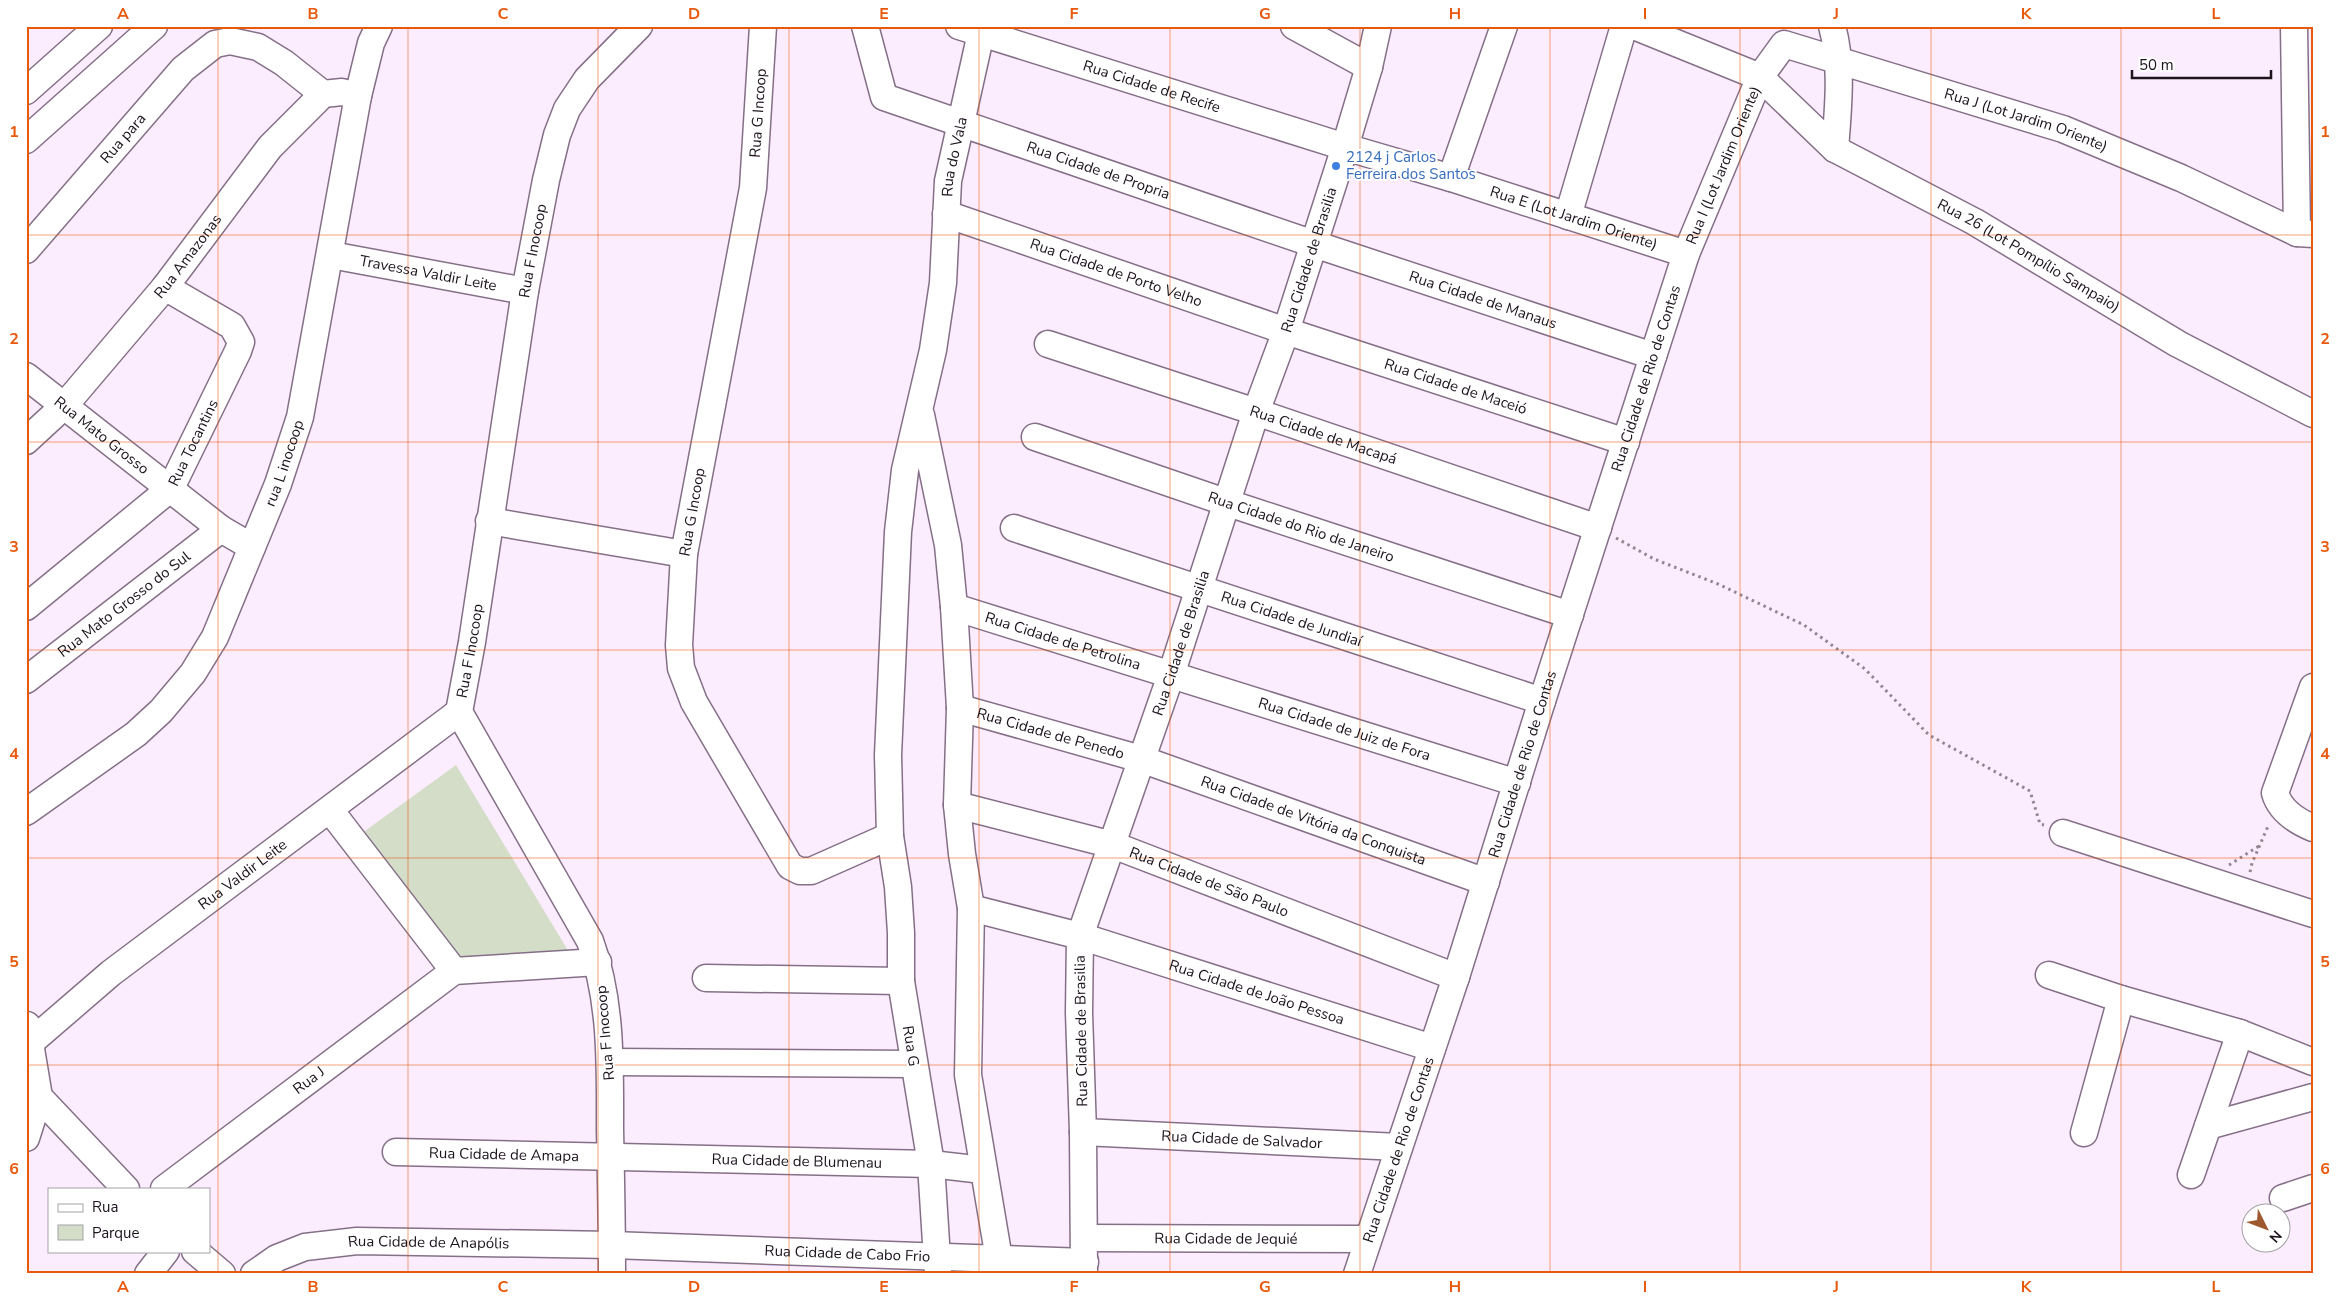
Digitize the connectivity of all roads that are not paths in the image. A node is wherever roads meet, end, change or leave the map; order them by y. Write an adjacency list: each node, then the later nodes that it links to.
1 (99, 26): 19 (street)
2 (154, 26): 23 (street)
3 (379, 26): 21 (street, rua L inocoop)
4 (639, 26): 35 (street, Rua F Inocoop)
5 (763, 26): 54 (street, Rua G Incoop)
6 (864, 26): 22 (street, Rua Cidade de Propria)
7 (1294, 26): 17 (street)
8 (1378, 26): 17 (street, Rua Cidade de Brasilia)
9 (1504, 26): 26 (street)
10 (1624, 26): 28 (street)
11 (1634, 26): 18 (street)
12 (1832, 26): 16 (street)
13 (2294, 26): 29 (street)
14 (973, 28): 22 (street, Rua do Vala); 24 (street, Rua Cidade de Recife)
15 (224, 34): 20 (street); 31 (street, Rua para)
16 (1838, 61): 18 (street, Rua J (Lot Jardim Oriente)); 25 (street); 29 (street, Rua J (Lot Jardim Oriente))
17 (1369, 67): 24 (street, Rua Cidade de Brasilia)
18 (1760, 77): 25 (street, Rua 26 (Lot Pompílio Sampaio)); 32 (street, Rua I (Lot Jardim Oriente))
19 (26, 92)
20 (323, 94): 21 (street); 34 (street, Rua Amazonas)
21 (358, 96): 33 (street, rua L inocoop)
22 (962, 122): 27 (street, Rua do Vala); 30 (street, Rua Cidade de Propria)
23 (26, 140)
24 (1345, 147): 26 (street, Rua E (Lot Jardim Oriente)); 30 (street, Rua Cidade de Brasilia)
25 (1835, 149): 43 (street, Rua 26 (Lot Pompílio Sampaio))
26 (1451, 178): 28 (street, Rua E (Lot Jardim Oriente))
27 (946, 214): 36 (street, Rua Cidade de Porto Velho); 41 (street, Rua do Vala)
28 (1568, 216): 32 (street, Rua E (Lot Jardim Oriente))
29 (2305, 233)
30 (1314, 244): 36 (street, Rua Cidade de Brasilia); 38 (street, Rua Cidade de Manaus)
31 (26, 250)
32 (1686, 254): 38 (street, Rua Cidade de Rio de Contas)
33 (330, 255): 35 (street, Travessa Valdir Leite); 53 (street, rua L inocoop)
34 (166, 287): 40 (street, Rua Amazonas); 47 (street, Rua Tocantins)
35 (525, 291): 49 (street, Rua F Inocoop)
36 (1286, 331): 42 (street, Rua Cidade de Brasilia); 46 (street, Rua Cidade de Maceió)
37 (1048, 344): 42 (street, Rua Cidade de Macapá)
38 (1653, 356): 46 (street, Rua Cidade de Rio de Contas)
39 (26, 376): 40 (street, Rua Mato Grosso)
40 (65, 405): 45 (street, Rua Amazonas); 47 (street, Rua Mato Grosso)
41 (920, 412): 57 (street); 72 (street, Rua G)
42 (1256, 412): 48 (street, Rua Cidade de Brasilia); 52 (street, Rua Cidade de Macapá)
43 (2313, 414)
44 (1035, 437): 48 (street, Rua Cidade do Rio de Janeiro)
45 (26, 441)
46 (1626, 442): 52 (street, Rua Cidade de Rio de Contas)
47 (171, 488): 50 (street, Rua Mato Grosso); 56 (street, Rua Tocantins)
48 (1228, 503): 55 (street, Rua Cidade de Brasilia); 58 (street, Rua Cidade do Rio de Janeiro)
49 (489, 522): 54 (street); 64 (street, Rua F Inocoop)
50 (221, 528): 53 (street, Rua Mato Grosso); 60 (street, Rua Mato Grosso do Sul)
51 (1014, 528): 55 (street, Rua Cidade de Jundiaí)
52 (1598, 528): 58 (street, Rua Cidade de Rio de Contas)
53 (252, 547): 69 (street, rua L inocoop)
54 (684, 554): 72 (street, Rua G Incoop)
55 (1197, 589): 59 (street, Rua Cidade de Brasilia); 62 (street, Rua Cidade de Jundiaí)
56 (26, 607)
57 (954, 607): 59 (street, Rua Cidade de Petrolina); 63 (street)
58 (1570, 615): 62 (street, Rua Cidade de Rio de Contas)
59 (1171, 675): 65 (street, Rua Cidade de Brasilia); 66 (street, Rua Cidade de Juiz de Fora)
60 (26, 680)
61 (2313, 687): 70 (street)
62 (1542, 701): 66 (street, Rua Cidade de Rio de Contas)
63 (960, 708): 65 (street, Rua Cidade de Penedo); 67 (street)
64 (459, 712): 68 (street, Rua Valdir Leite); 78 (street, Rua F Inocoop)
65 (1141, 758): 73 (street, Rua Cidade de Brasilia); 74 (street, Rua Cidade de Vitória da Conquista)
66 (1517, 783): 74 (street, Rua Cidade de Rio de Contas)
67 (957, 805): 73 (street, Rua Cidade de São Paulo); 75 (street)
68 (330, 810): 79 (street); 85 (street, Rua Valdir Leite)
69 (26, 812)
70 (2313, 828)
71 (2063, 833): 76 (street)
72 (890, 836): 83 (street, Rua G)
73 (1113, 845): 77 (street, Rua Cidade de Brasilia); 81 (street, Rua Cidade de São Paulo)
74 (1486, 882): 81 (street, Rua Cidade de Rio de Contas)
75 (971, 908): 77 (street, Rua Cidade de João Pessoa); 101 (street)
76 (2313, 914)
77 (1080, 936): 87 (street, Rua Cidade de João Pessoa); 94 (street, Rua Cidade de Brasilia)
78 (598, 962): 79 (street); 88 (street, Rua F Inocoop)
79 (454, 971): 104 (street, Rua J)
80 (2049, 975): 84 (street)
81 (1456, 977): 87 (street, Rua Cidade de Rio de Contas)
82 (706, 978): 83 (street)
83 (901, 980): 90 (street, Rua G)
84 (2120, 999): 86 (street); 95 (street)
85 (29, 1033): 91 (street)
86 (2240, 1033): 89 (street); 93 (street)
87 (1432, 1048): 97 (street, Rua Cidade de Rio de Contas)
88 (610, 1062): 90 (street); 99 (street, Rua F Inocoop)
89 (2313, 1062)
90 (913, 1064): 100 (street, Rua G)
91 (39, 1097): 96 (street); 103 (street)
92 (2313, 1098): 93 (street)
93 (2208, 1126): 102 (street)
94 (1083, 1132): 97 (street, Rua Cidade de Salvador); 111 (street, Rua Cidade de Brasilia)
95 (2084, 1133)
96 (26, 1138)
97 (1399, 1147): 107 (street, Rua Cidade de Rio de Contas)
98 (396, 1152): 99 (street, Rua Cidade de Amapa)
99 (610, 1157): 100 (street, Rua Cidade de Blumenau); 108 (street, Rua F Inocoop)
100 (931, 1164): 101 (street, Rua Cidade de Blumenau); 113 (street, Rua G)
101 (983, 1170): 112 (street)
102 (2191, 1175)
103 (125, 1188)
104 (165, 1188)
105 (2313, 1188): 106 (street)
106 (2283, 1198)
107 (1368, 1239): 111 (street, Rua Cidade de Jequié); 118 (street, Rua Cidade de Rio de Contas)
108 (612, 1246): 113 (street, Rua Cidade de Cabo Frio); 116 (street, Rua Cidade de Anapólis); 117 (street, Rua F Inocoop)
109 (165, 1252): 114 (street)
110 (197, 1252): 115 (street)
111 (1085, 1258): 112 (street, Rua Cidade de Cabo Frio)
112 (999, 1260): 113 (street, Rua Cidade de Cabo Frio)
113 (938, 1265)
114 (148, 1274)
115 (222, 1274)
116 (254, 1274)
117 (612, 1274)
118 (1357, 1274)

